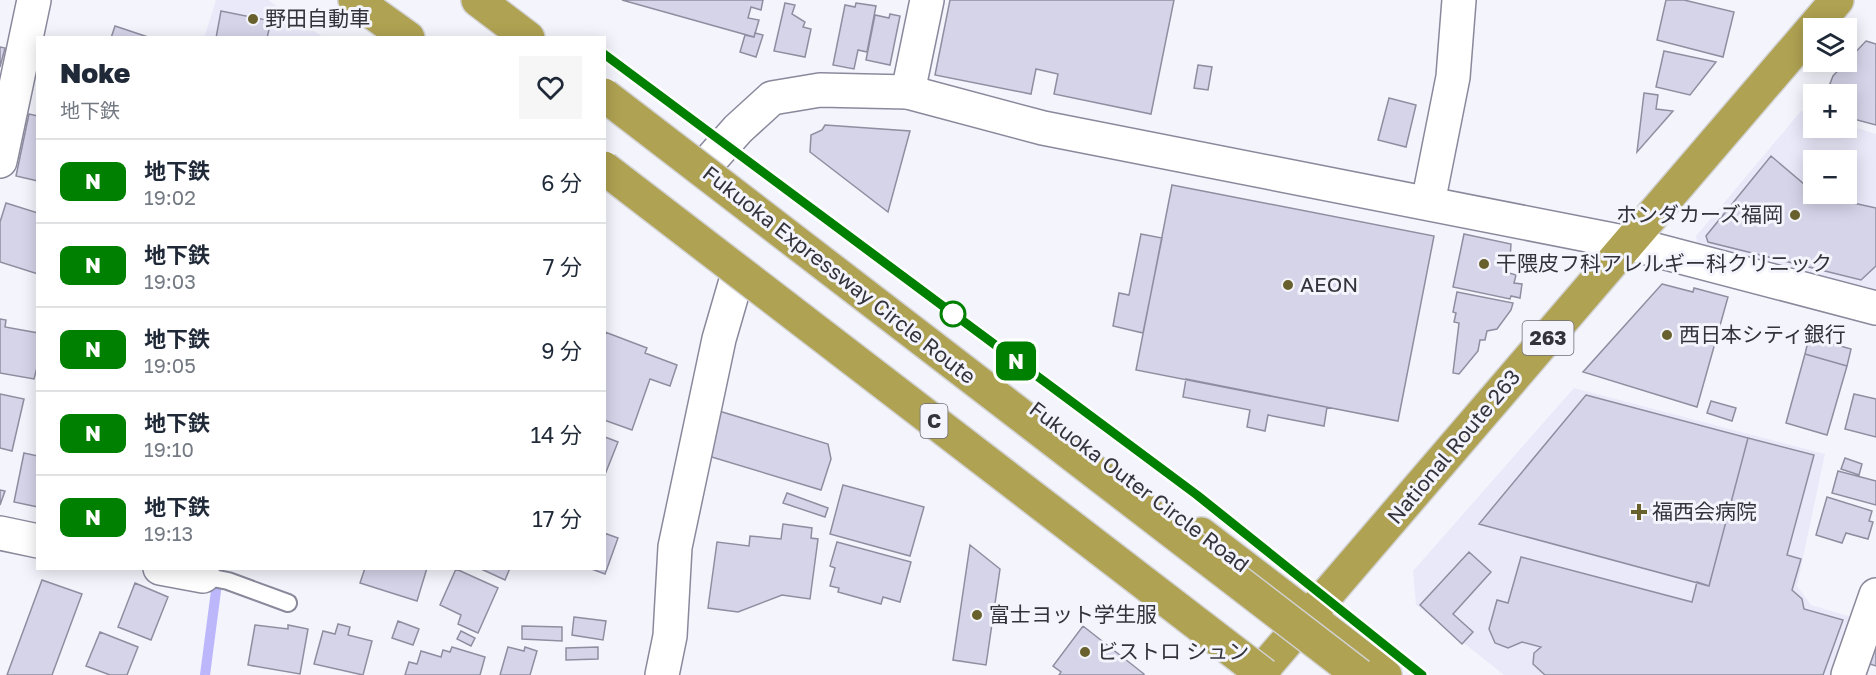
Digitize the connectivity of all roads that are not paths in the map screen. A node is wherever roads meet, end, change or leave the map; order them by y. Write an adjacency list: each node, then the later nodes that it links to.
1 (34, 0): 15 (street)
2 (478, 0): 10 (highway)
3 (492, 0): 11 (highway)
4 (927, 0): 13 (street)
5 (1459, 0): 19 (street)
6 (1836, 0): 20 (highway, National Route 263 / 263)
7 (371, 13): 8 (highway); 9 (highway)
8 (405, 36)
9 (427, 36)
10 (525, 36)
11 (538, 36)
12 (606, 88): 16 (highway, Fukuoka Outer Circle Road)
13 (908, 92): 16 (street); 19 (street)
14 (606, 97): 34 (highway, Fukuoka Expressway Circle Route, bridge)
15 (0, 162)
16 (707, 164): 29 (highway, Fukuoka Outer Circle Road)
17 (606, 170): 33 (highway, C, bridge)
18 (606, 181): 21 (highway)
19 (1428, 204): 20 (street)
20 (1628, 243): 22 (street); 29 (highway, National Route 263 / 263)
21 (737, 277): 30 (street); 31 (highway)
22 (1876, 308)
23 (0, 533): 24 (street)
24 (36, 541)
25 (170, 570): 26 (street)
26 (215, 579): 28 (lane)
27 (1876, 595): 36 (street)
28 (288, 603)
29 (1310, 615): 32 (highway, National Route 263 / 263); 35 (highway, Fukuoka Outer Circle Road)
30 (662, 675)
31 (1248, 675)
32 (1258, 675)
33 (1264, 675)
34 (1359, 675)
35 (1385, 675)
36 (1848, 675)

